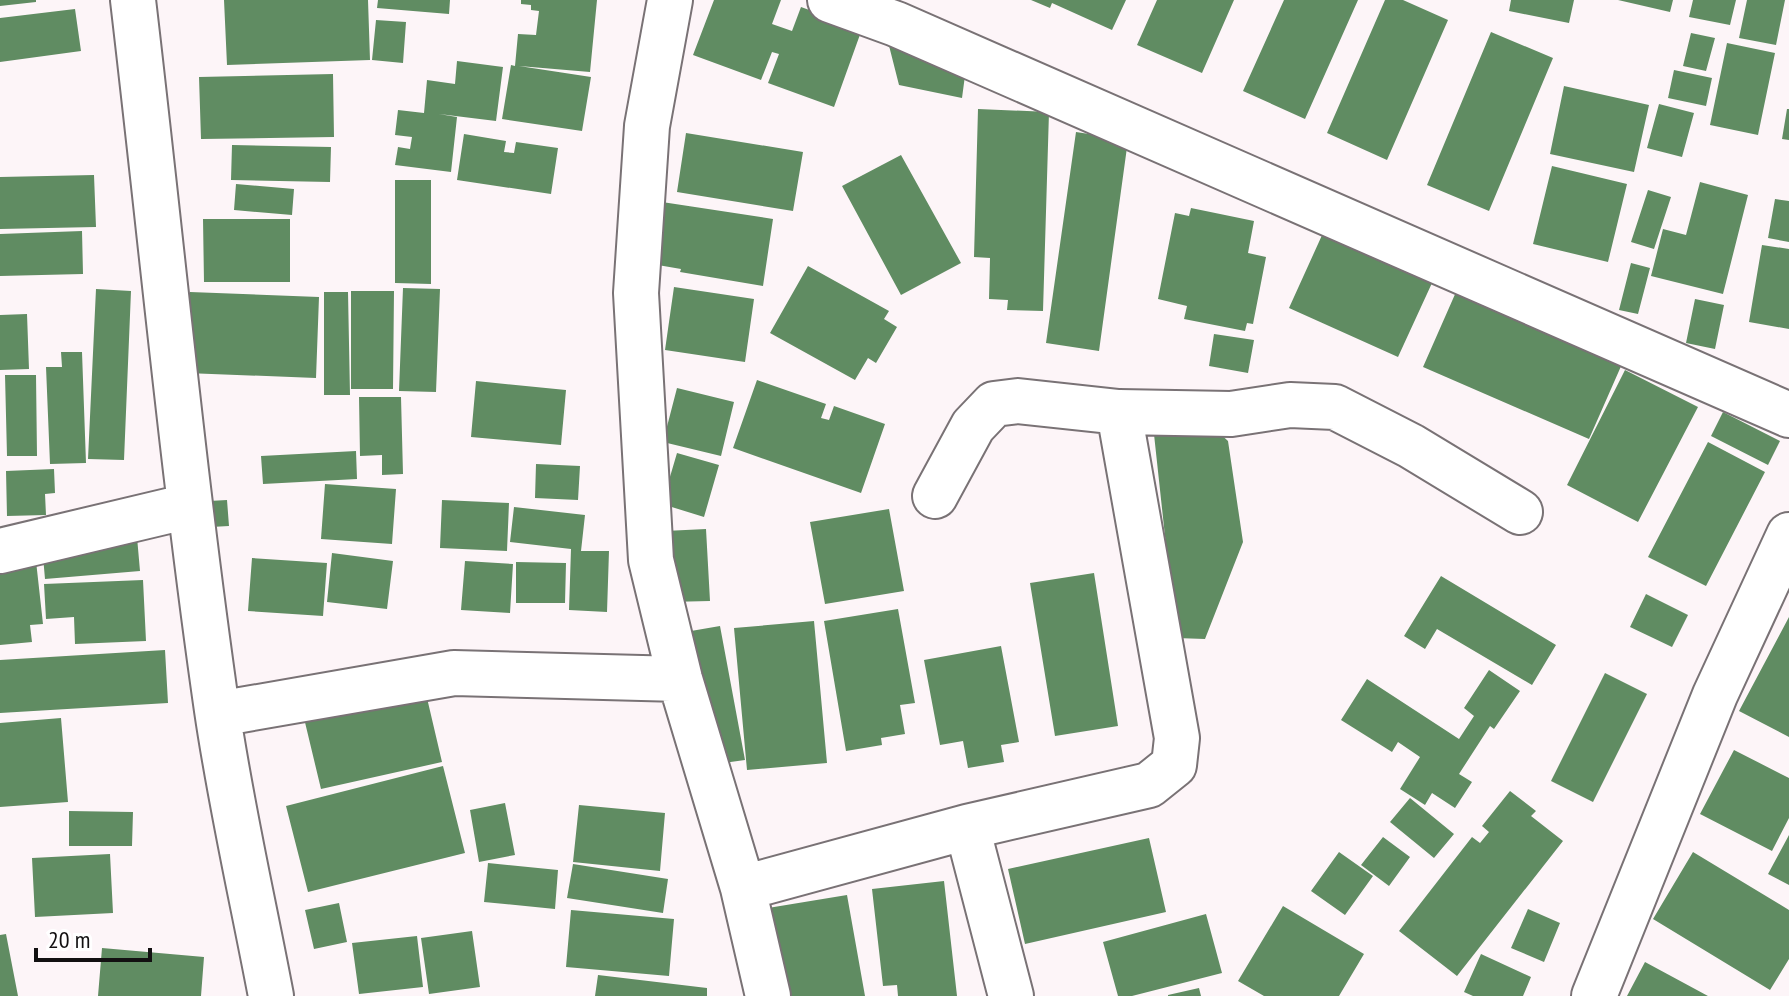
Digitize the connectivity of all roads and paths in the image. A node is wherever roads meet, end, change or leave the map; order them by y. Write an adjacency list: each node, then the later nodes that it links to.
1 (133, 0): 7 (street)
2 (670, 0): 11 (street)
3 (830, 0): 5 (street)
4 (1119, 412): 6 (street); 8 (street); 13 (street)
5 (1789, 415)
6 (935, 496)
7 (189, 506): 10 (street); 12 (street)
8 (1520, 512)
9 (1789, 535): 18 (street)
10 (0, 551)
11 (680, 679): 12 (street); 14 (street)
12 (218, 714): 15 (street)
13 (967, 827): 14 (street); 17 (street)
14 (743, 888): 16 (street)
15 (271, 996)
16 (768, 996)
17 (1011, 996)
18 (1594, 996)

